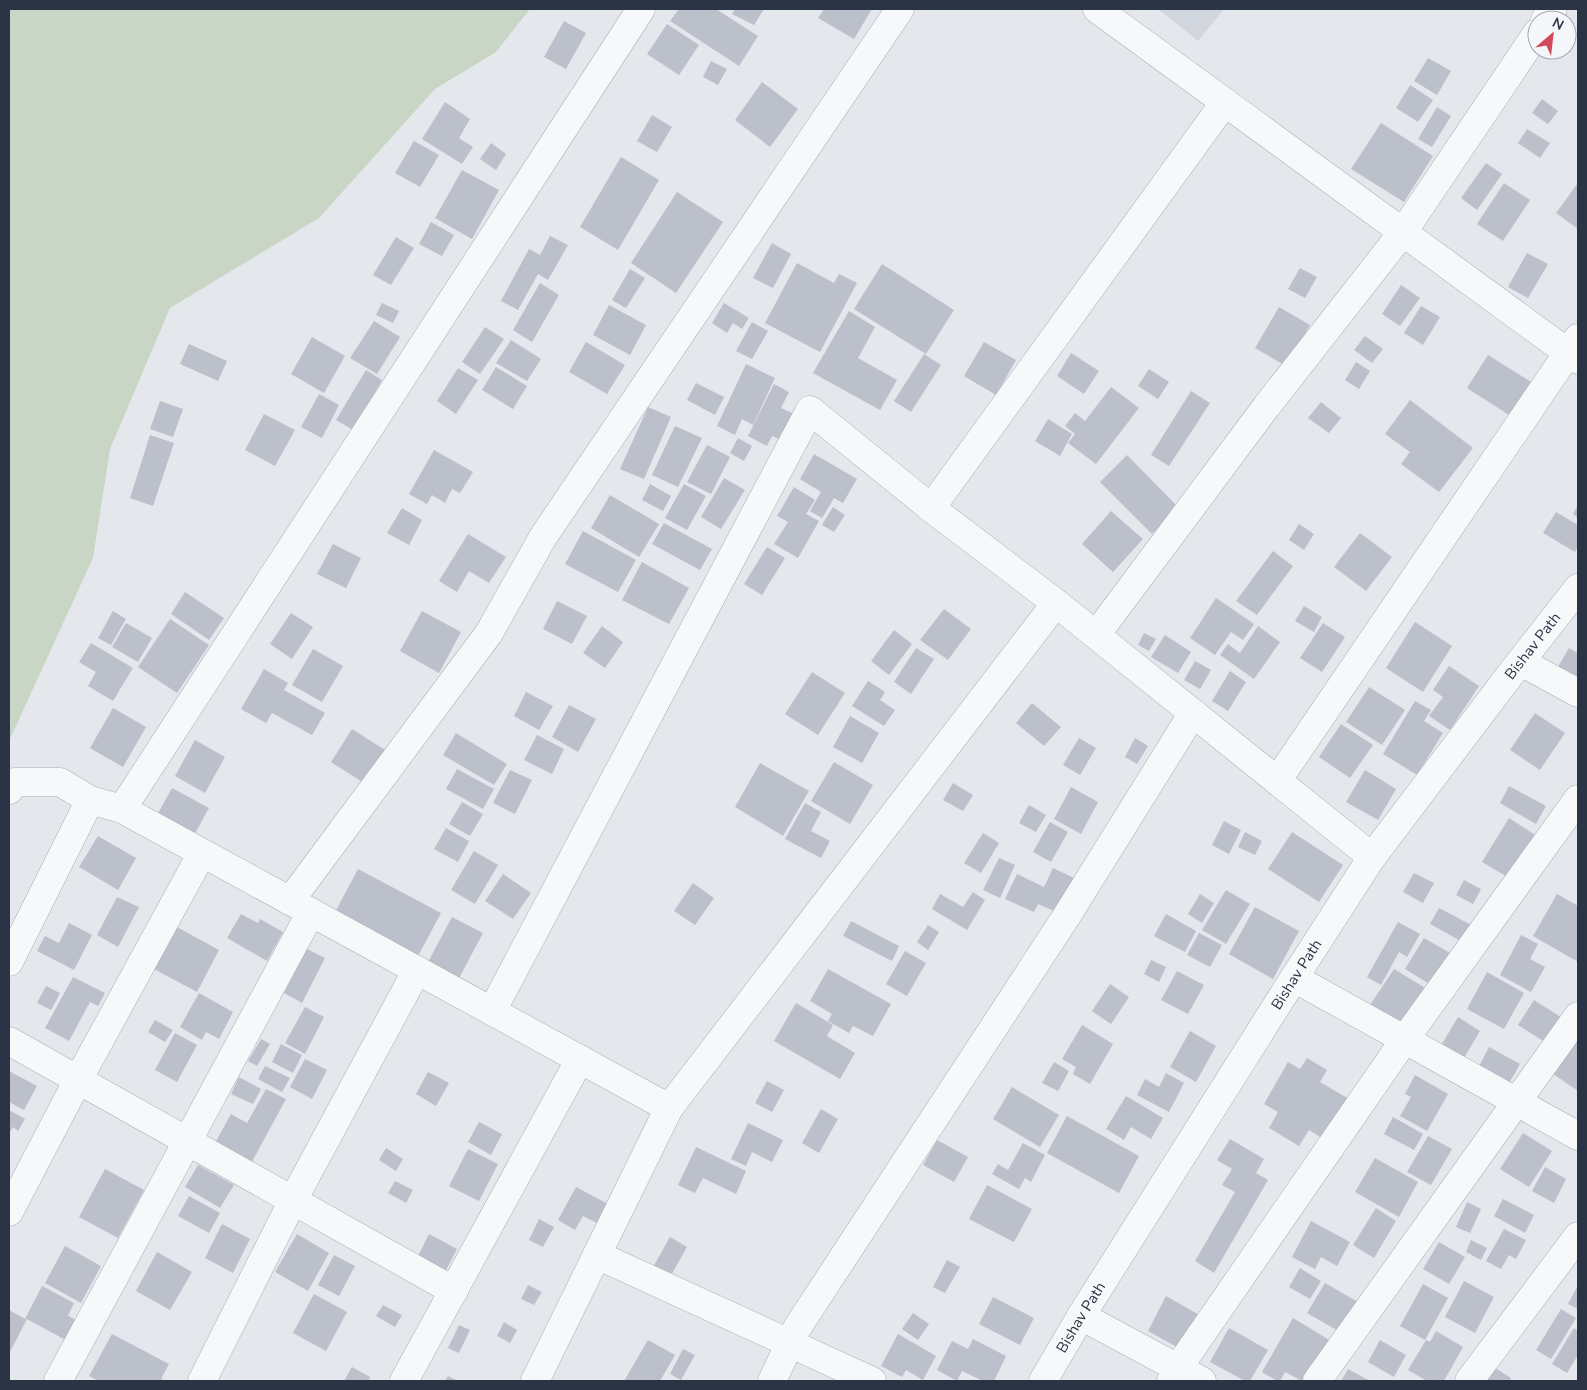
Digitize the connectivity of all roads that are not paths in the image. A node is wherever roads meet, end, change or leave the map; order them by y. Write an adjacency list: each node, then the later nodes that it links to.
1 (641, 9): 19 (street)
2 (900, 9): 22 (street)
3 (1097, 9): 5 (street)
4 (1527, 48): 6 (street)
5 (1225, 102): 6 (street); 8 (street)
6 (1403, 232): 7 (street); 11 (street)
7 (1575, 350): 15 (street)
8 (930, 508): 10 (street); 26 (street)
9 (1578, 588): 12 (street, Bishav Path)
10 (1056, 603): 11 (street); 33 (street)
11 (1096, 635): 14 (street)
12 (1521, 662): 13 (street); 21 (street, Bishav Path)
13 (1578, 693)
14 (1193, 713): 15 (street); 42 (street)
15 (1277, 781): 21 (street)
16 (9, 790): 18 (street)
17 (1578, 799): 28 (street)
18 (90, 800): 19 (street); 23 (street)
19 (122, 809): 20 (street)
20 (202, 853): 22 (street); 31 (street)
21 (1372, 856): 25 (street, Bishav Path)
22 (301, 907): 24 (street); 35 (street)
23 (9, 962)
24 (417, 970): 26 (street); 36 (street)
25 (1294, 978): 28 (street); 41 (street, Bishav Path)
26 (492, 1011): 30 (street)
27 (1578, 1016): 32 (street)
28 (1405, 1039): 32 (street); 43 (street)
29 (9, 1041): 31 (street)
30 (580, 1059): 33 (street); 40 (street)
31 (78, 1080): 35 (street); 37 (street)
32 (1516, 1101): 34 (street); 52 (street)
33 (668, 1108): 39 (street)
34 (1578, 1136)
35 (186, 1141): 36 (street); 44 (street)
36 (293, 1200): 40 (street); 45 (street)
37 (9, 1212)
38 (1578, 1236): 53 (street)
39 (597, 1255): 42 (street); 47 (street)
40 (454, 1291): 46 (street)
41 (1082, 1316): 43 (street); 50 (street, Bishav Path)
42 (790, 1344): 48 (street); 49 (street)
43 (1175, 1375): 51 (street)
44 (58, 1381)
45 (202, 1381)
46 (404, 1381)
47 (535, 1381)
48 (772, 1381)
49 (872, 1381)
50 (1043, 1381)
51 (1202, 1381)
52 (1317, 1381)
53 (1469, 1381)

